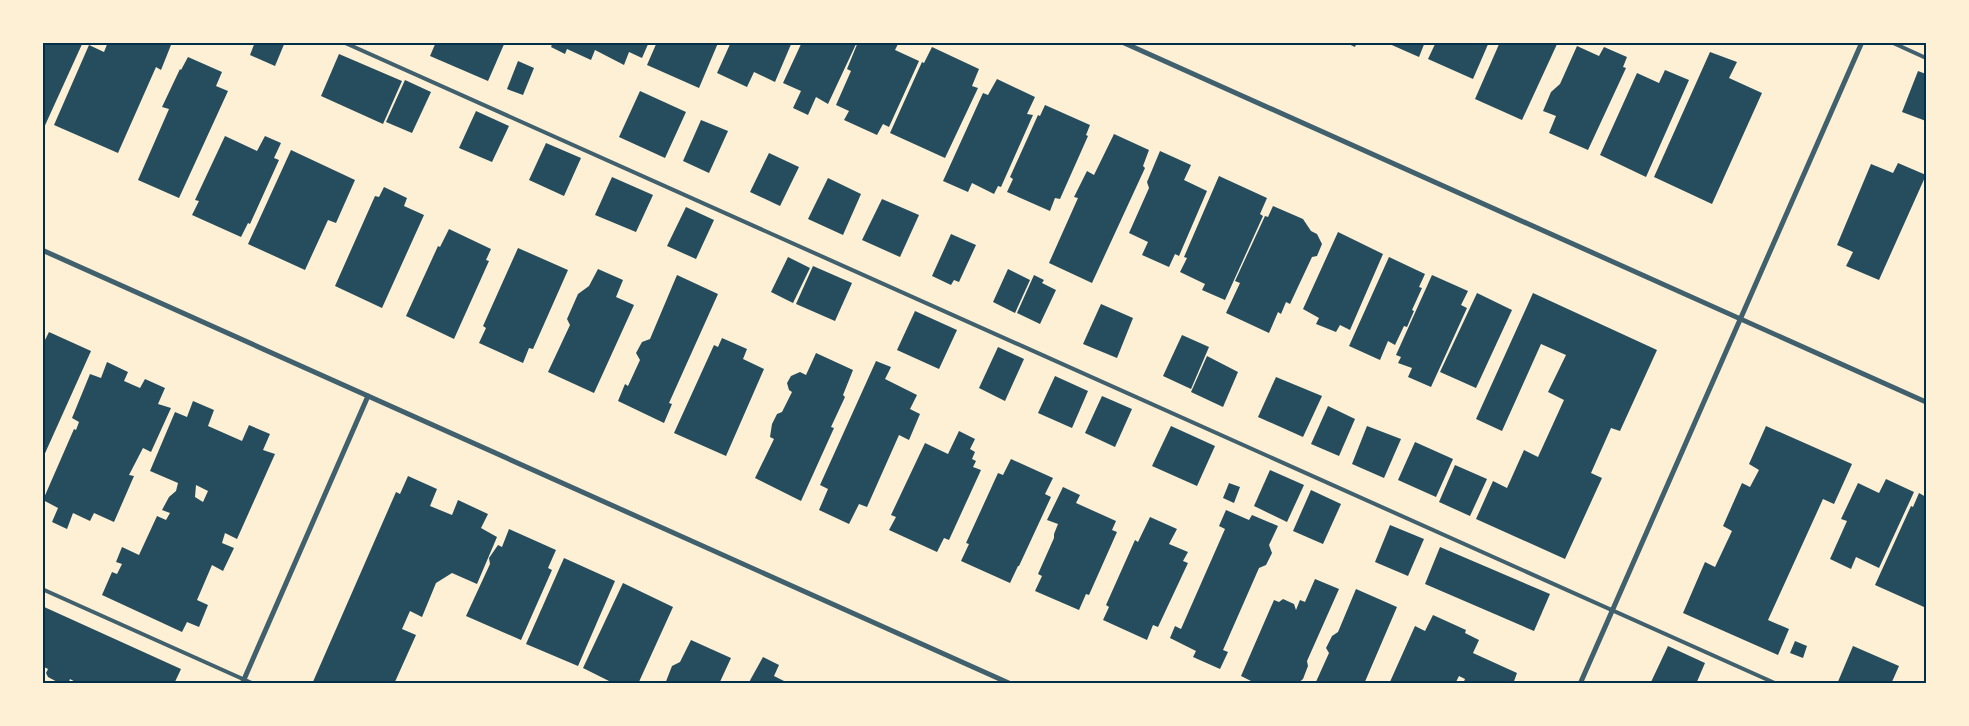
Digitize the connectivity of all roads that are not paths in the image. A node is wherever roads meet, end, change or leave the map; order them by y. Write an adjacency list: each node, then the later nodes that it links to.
1 (342, 42): 11 (lane)
2 (1122, 42): 7 (street)
3 (1862, 42): 7 (street)
4 (1891, 42): 5 (lane)
5 (1926, 58)
6 (42, 250): 8 (street)
7 (1740, 319): 9 (street); 11 (street)
8 (368, 396): 12 (street); 14 (street)
9 (1926, 402)
10 (42, 589): 12 (lane)
11 (1612, 611): 15 (street); 16 (lane)
12 (243, 681): 13 (lane)
13 (254, 684)
14 (1010, 684)
15 (1580, 684)
16 (1777, 684)

